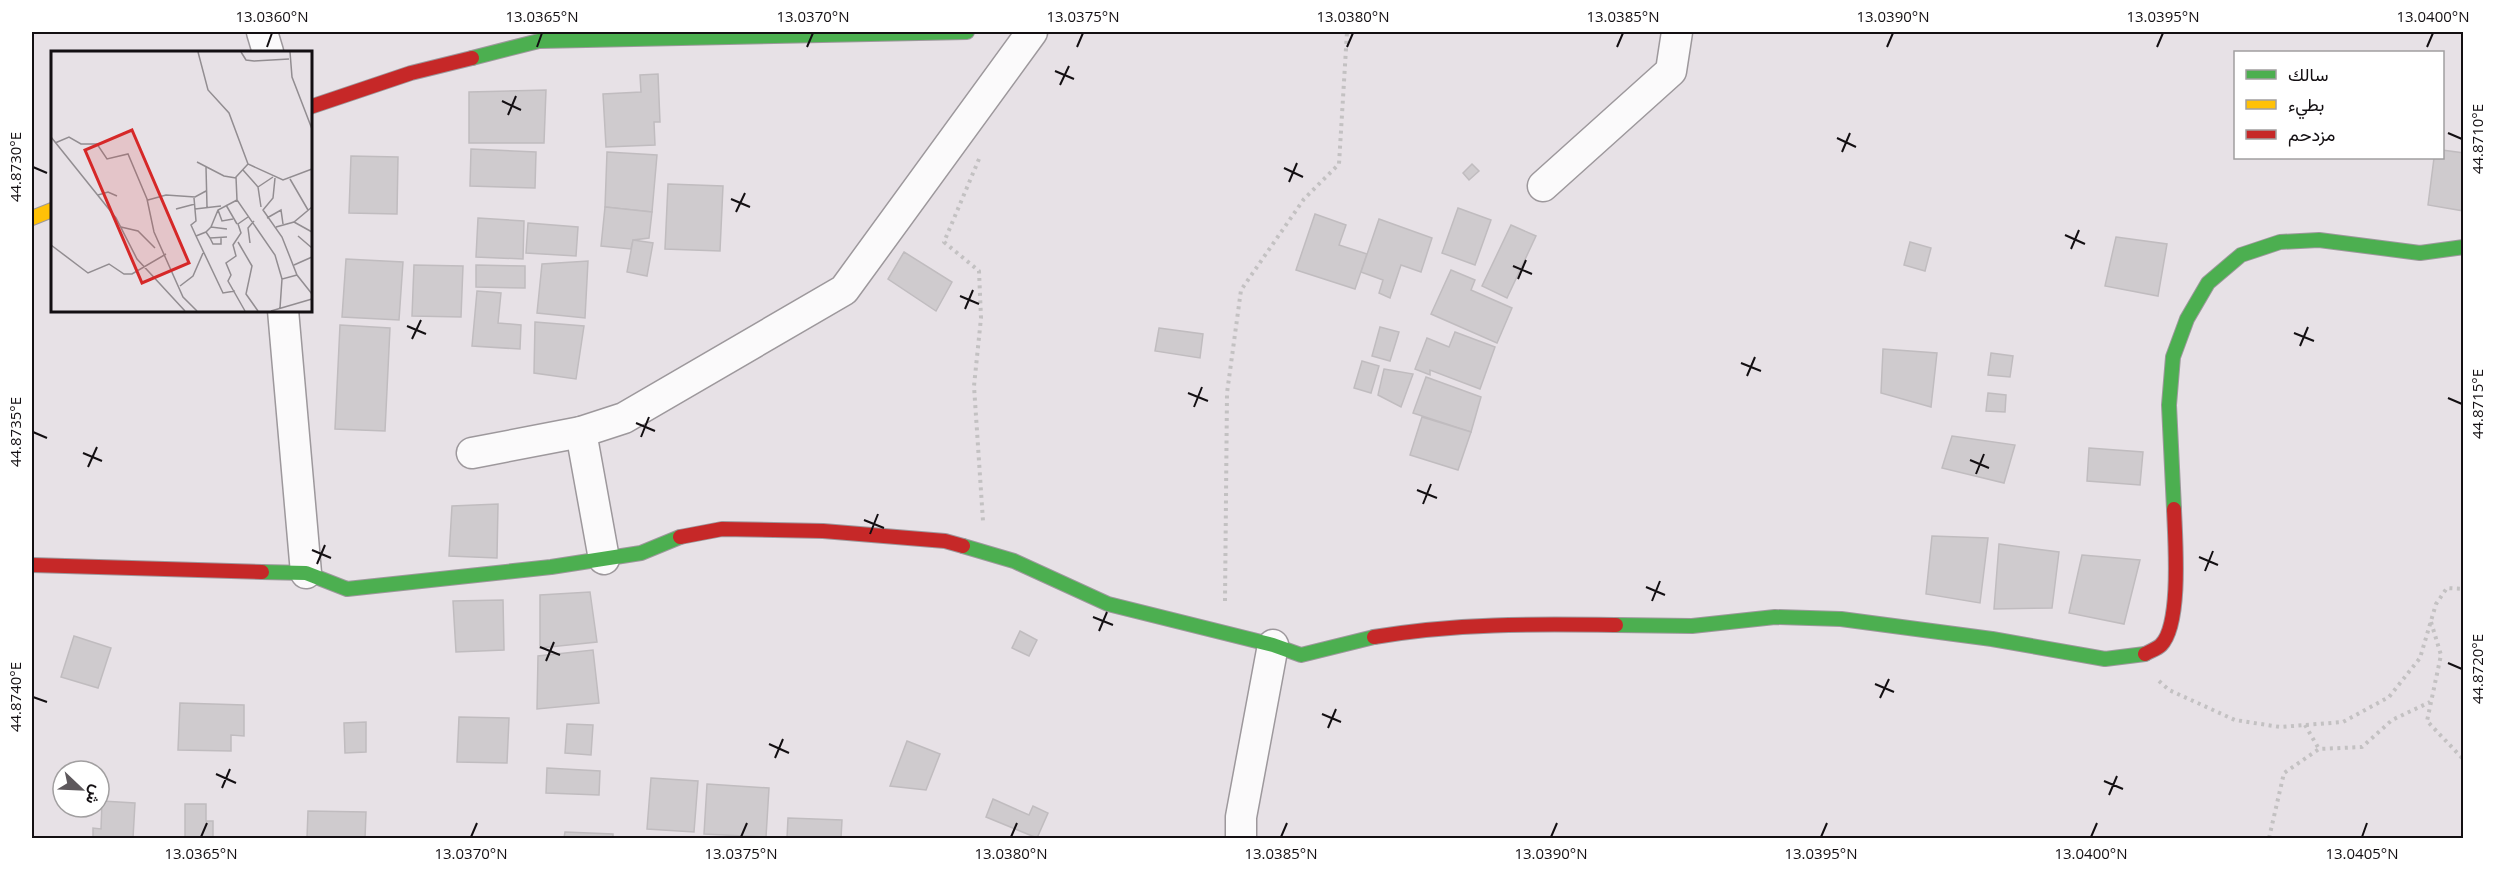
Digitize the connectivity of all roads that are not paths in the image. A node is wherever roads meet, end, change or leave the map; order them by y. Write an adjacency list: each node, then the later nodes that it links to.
1 (262, 32): 5 (street)
2 (967, 32): 6 (street)
3 (1032, 32): 12 (street)
4 (1677, 32): 7 (street)
5 (268, 51)
6 (312, 106)
7 (1543, 186)
8 (51, 210): 9 (street)
9 (32, 218)
10 (2463, 247): 17 (street)
11 (283, 312): 16 (street)
12 (582, 432): 13 (street); 14 (street)
13 (472, 453)
14 (604, 559): 16 (street); 17 (street)
15 (32, 565): 16 (street)
16 (306, 573)
17 (1273, 645): 18 (street)
18 (1241, 838)

